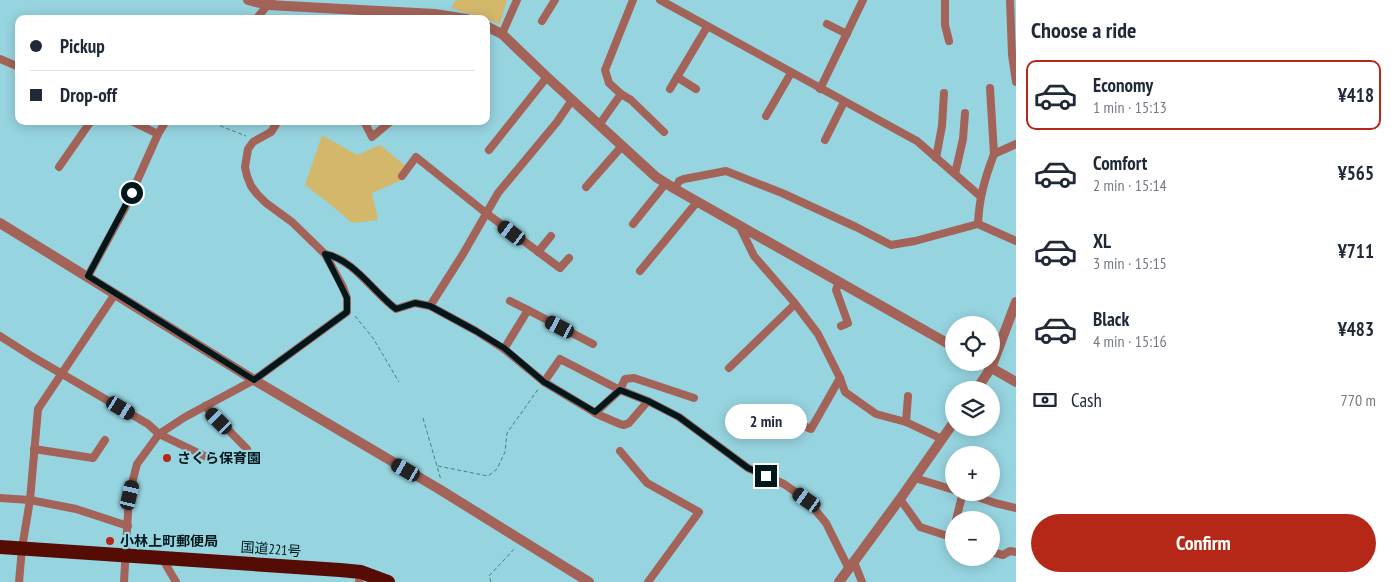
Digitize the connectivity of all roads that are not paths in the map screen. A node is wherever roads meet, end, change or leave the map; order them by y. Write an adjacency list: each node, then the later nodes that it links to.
1 (248, 0): 9 (street)
2 (517, 0): 16 (street)
3 (555, 0): 12 (street)
4 (633, 0): 29 (street)
5 (660, 0): 14 (street)
6 (863, 0): 17 (street)
7 (945, 0): 18 (street)
8 (1010, 0): 24 (street)
9 (270, 3): 10 (street); 11 (street)
10 (260, 15)
11 (420, 15)
12 (542, 21)
13 (827, 24): 17 (street)
14 (707, 27): 21 (street); 23 (street)
15 (490, 28): 16 (street)
16 (502, 34): 22 (street)
17 (847, 34): 28 (street)
18 (949, 41)
19 (0, 60): 20 (street)
20 (15, 66)
21 (791, 73): 28 (street); 34 (street)
22 (547, 77): 31 (street); 47 (street)
23 (677, 77): 26 (street); 27 (street)
24 (1016, 82)
25 (990, 88): 48 (street)
26 (670, 89)
27 (696, 89)
28 (820, 89): 32 (street)
29 (621, 94): 41 (street); 42 (street)
30 (944, 94): 49 (street)
31 (572, 100): 41 (street); 57 (street)
32 (844, 102): 44 (street); 49 (street)
33 (965, 113): 51 (street)
34 (766, 116)
35 (88, 125): 50 (street)
36 (139, 125): 43 (street)
37 (164, 125): 43 (street)
38 (275, 125): 65 (street)
39 (366, 125): 40 (street)
40 (386, 125)
41 (599, 125): 46 (street)
42 (664, 132)
43 (158, 134): 68 (street)
44 (825, 140)
45 (1016, 144): 48 (street)
46 (622, 146): 53 (street); 54 (street)
47 (489, 150)
48 (994, 154): 55 (street)
49 (936, 158): 51 (street)
50 (59, 167)
51 (955, 174): 55 (street)
52 (402, 176): 57 (street)
53 (670, 186): 56 (street); 59 (street); 60 (street)
54 (586, 187)
55 (980, 196): 60 (street)
56 (697, 202): 61 (street); 67 (street)
57 (486, 214): 64 (street); 74 (street)
58 (0, 223): 68 (street)
59 (634, 224)
60 (978, 224): 63 (street)
61 (738, 225): 69 (street); 73 (street)
62 (551, 236): 64 (street)
63 (1016, 241)
64 (538, 252): 66 (street)
65 (325, 254): 74 (street); 86 (street)
66 (569, 258)
67 (640, 271)
68 (88, 276): 70 (street)
69 (839, 282): 76 (street); 78 (street)
70 (115, 294): 84 (street); 86 (street)
71 (510, 301): 75 (street)
72 (1016, 302): 80 (street)
73 (795, 304): 82 (street); 85 (street)
74 (430, 306): 81 (street)
75 (528, 310): 79 (street); 81 (street)
76 (841, 326)
77 (0, 336): 84 (street)
78 (945, 342)
79 (593, 344)
80 (1000, 344)
81 (504, 348): 87 (street)
82 (730, 368)
83 (996, 371): 88 (street)
84 (63, 373): 97 (street); 101 (street)
85 (840, 378): 95 (street); 96 (street)
86 (254, 380): 93 (street); 126 (street)
87 (544, 382): 89 (street); 94 (street)
88 (1016, 382)
89 (620, 390): 91 (street); 92 (street); 94 (street)
90 (908, 396): 96 (street)
91 (694, 398)
92 (648, 401): 94 (street); 120 (street)
93 (205, 406): 97 (street); 102 (street)
94 (595, 412)
95 (787, 419)
96 (906, 422): 99 (street)
97 (159, 434): 104 (street); 112 (street)
98 (945, 435): 99 (street)
99 (942, 439): 105 (street)
100 (105, 440): 101 (street)
101 (34, 449): 109 (street)
102 (247, 449)
103 (620, 451): 127 (street)
104 (213, 460)
105 (915, 478): 106 (street); 108 (street)
106 (945, 487)
107 (0, 498): 109 (street)
108 (900, 499): 113 (street); 120 (street)
109 (30, 500): 112 (street); 115 (street)
110 (1016, 508): 111 (street)
111 (958, 511)
112 (128, 526): 118 (street)
113 (945, 533)
114 (0, 547): 115 (highway, 国道221号)
115 (22, 548): 118 (highway, 国道221号); 122 (street)
116 (1016, 552): 117 (street)
117 (1000, 554)
118 (126, 555): 119 (highway, 国道221号); 123 (street)
119 (162, 558): 121 (highway, 国道221号); 124 (street)
120 (852, 566): 128 (street); 129 (street)
121 (360, 577): 125 (highway, 国道221号)
122 (19, 582)
123 (124, 582)
124 (176, 582)
125 (388, 582)
126 (589, 582)
127 (648, 582)
128 (839, 582)
129 (862, 582)

